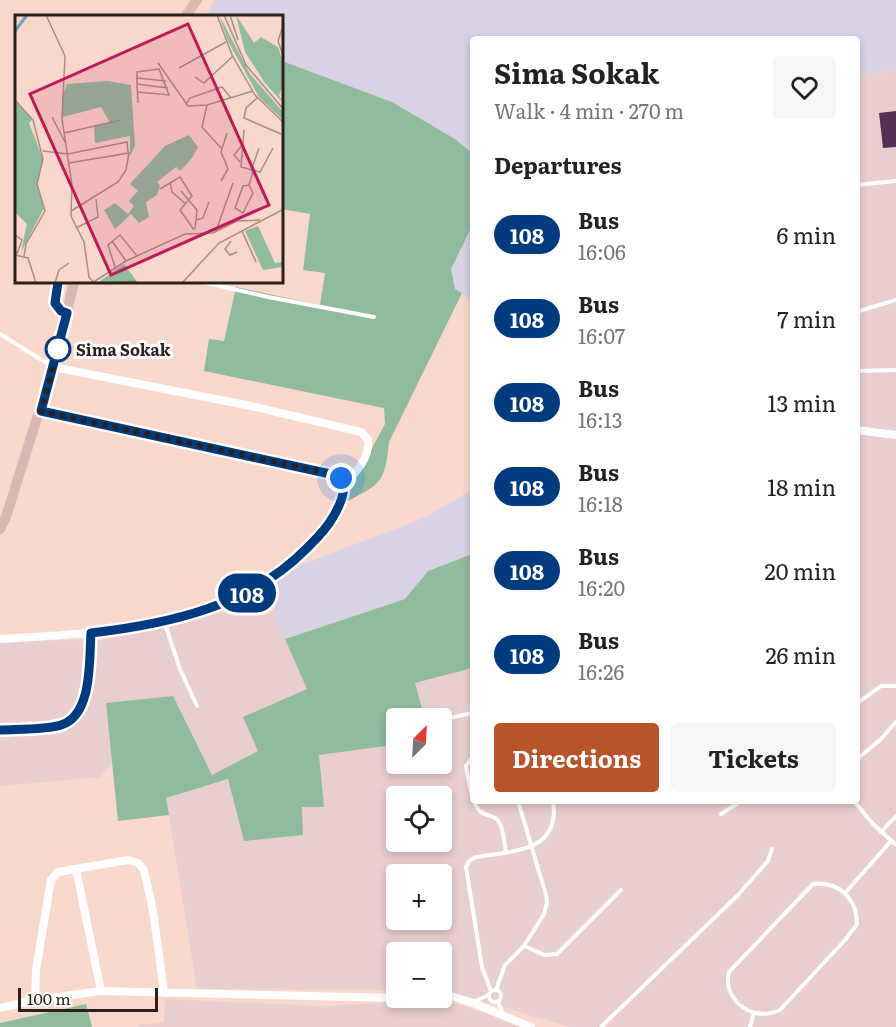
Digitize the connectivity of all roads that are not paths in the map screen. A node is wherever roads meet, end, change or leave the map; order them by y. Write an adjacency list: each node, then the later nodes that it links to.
1 (197, 0): 2 (street)
2 (187, 15)
3 (896, 181): 4 (lane)
4 (860, 185)
5 (58, 284): 10 (lane)
6 (74, 284): 10 (street)
7 (211, 284): 11 (lane)
8 (896, 300): 9 (lane)
9 (860, 311)
10 (67, 313): 13 (street)
11 (374, 317)
12 (0, 334): 13 (lane)
13 (53, 367): 16 (street); 19 (street)
14 (896, 370): 15 (lane)
15 (860, 371)
16 (41, 411): 19 (street); 20 (street)
17 (860, 430): 18 (street)
18 (896, 435)
19 (343, 482): 21 (street)
20 (0, 529)
21 (164, 621): 22 (street); 26 (lane)
22 (91, 633): 23 (street); 30 (lane)
23 (0, 639)
24 (896, 686): 25 (lane)
25 (860, 701)
26 (197, 706)
27 (470, 714): 28 (lane)
28 (452, 718)
29 (896, 722): 31 (lane)
30 (0, 730)
31 (860, 757)
32 (470, 761): 33 (lane)
33 (470, 786)
34 (476, 804): 46 (lane)
35 (519, 804): 44 (lane)
36 (553, 804): 44 (lane)
37 (736, 804): 39 (lane)
38 (857, 804): 41 (lane)
39 (721, 814)
40 (896, 816): 41 (lane)
41 (881, 832): 42 (lane)
42 (891, 841): 43 (lane); 49 (lane)
43 (896, 845)
44 (532, 848): 46 (lane); 50 (lane)
45 (772, 849): 63 (lane)
46 (506, 852): 53 (lane)
47 (76, 869): 51 (street); 52 (street); 56 (street)
48 (621, 890): 50 (lane)
49 (845, 893): 60 (lane); 60 (lane)
50 (524, 946): 53 (lane)
51 (101, 991): 52 (street); 56 (street)
52 (164, 992): 55 (street)
53 (492, 992): 57 (lane); 57 (lane); 58 (lane)
54 (452, 996): 58 (street)
55 (386, 998)
56 (35, 1000): 59 (street)
57 (498, 1001): 61 (lane)
58 (473, 1003): 61 (street)
59 (0, 1008)
60 (754, 1013): 64 (lane)
61 (503, 1015): 62 (street)
62 (531, 1027)
63 (602, 1027)
64 (750, 1027)

